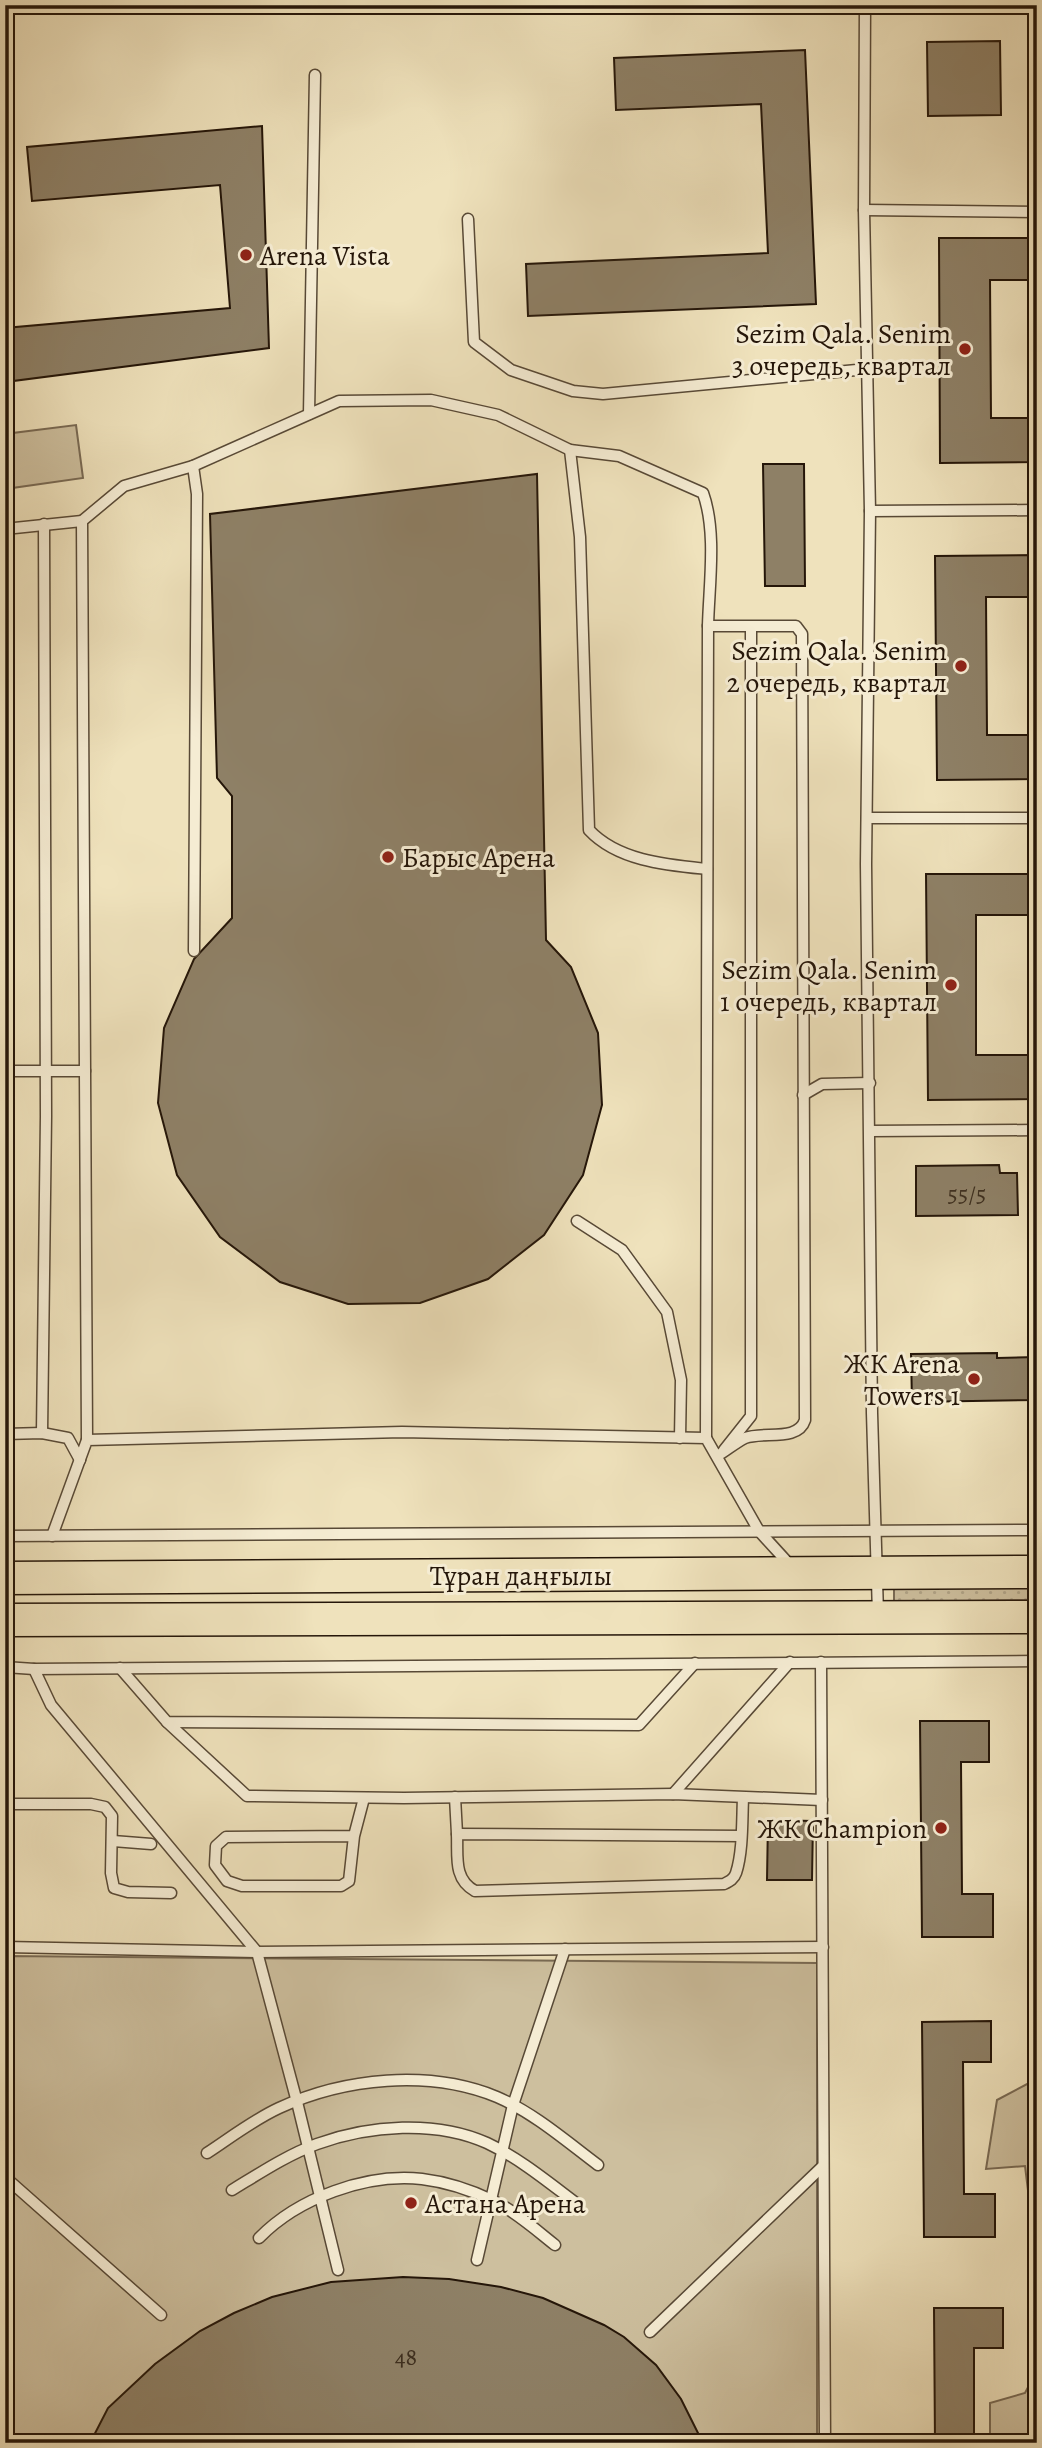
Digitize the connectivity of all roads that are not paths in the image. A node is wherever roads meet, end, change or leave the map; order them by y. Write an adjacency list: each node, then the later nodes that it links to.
1 (864, 5): 3 (lane)
2 (315, 75): 7 (lane)
3 (864, 211): 4 (lane); 6 (lane)
4 (1037, 212)
5 (468, 219): 6 (lane)
6 (867, 369): 11 (lane)
7 (309, 414): 8 (lane); 9 (lane)
8 (570, 450): 15 (lane); 19 (lane)
9 (193, 466): 12 (lane); 20 (lane)
10 (1037, 510): 11 (lane)
11 (870, 511): 17 (lane)
12 (82, 521): 13 (lane); 23 (lane)
13 (44, 524): 14 (lane); 21 (lane)
14 (5, 529)
15 (708, 626): 16 (lane); 19 (lane)
16 (751, 627): 25 (lane); 34 (lane)
17 (867, 818): 18 (lane); 24 (lane)
18 (1037, 818)
19 (707, 869): 32 (lane)
20 (194, 951)
21 (46, 1069): 22 (lane); 23 (lane); 29 (lane)
22 (5, 1071)
23 (85, 1071): 33 (lane)
24 (870, 1083): 25 (lane); 27 (lane)
25 (803, 1095): 34 (lane)
26 (1037, 1130): 27 (lane)
27 (870, 1131): 38 (lane)
28 (577, 1221): 31 (lane)
29 (42, 1433): 30 (lane); 35 (lane)
30 (5, 1434)
31 (680, 1438): 32 (lane); 33 (lane)
32 (706, 1438): 34 (lane)
33 (87, 1440): 35 (lane)
34 (719, 1454): 37 (lane)
35 (80, 1460): 40 (lane)
36 (1037, 1530): 38 (lane)
37 (759, 1531): 38 (lane); 40 (lane); 42 (lane)
38 (877, 1531): 43 (lane)
39 (5, 1536): 40 (lane)
40 (52, 1536)
41 (1037, 1572): 43 (main road, Тұран даңғылы)
42 (798, 1573): 43 (main road, Тұран даңғылы); 44 (main road, Тұран даңғылы)
43 (877, 1573): 45 (lane)
44 (5, 1578)
45 (878, 1617): 46 (main road, Тұран даңғылы); 47 (main road, Тұран даңғылы)
46 (1037, 1617)
47 (5, 1620)
48 (1037, 1661): 50 (lane)
49 (790, 1662): 50 (lane); 51 (lane); 56 (lane)
50 (821, 1662): 60 (lane)
51 (695, 1663): 53 (lane); 55 (lane)
52 (5, 1667): 54 (lane)
53 (120, 1668): 54 (lane); 55 (lane)
54 (34, 1669): 71 (lane)
55 (167, 1721): 58 (lane)
56 (673, 1794): 57 (lane); 59 (lane)
57 (455, 1797): 58 (lane); 62 (lane)
58 (364, 1798): 63 (lane)
59 (743, 1798): 60 (lane); 64 (lane)
60 (822, 1800): 69 (lane)
61 (5, 1804): 65 (lane)
62 (457, 1834): 64 (lane); 64 (lane)
63 (354, 1836): 63 (lane)
64 (741, 1836)
65 (113, 1841): 66 (lane); 67 (lane)
66 (151, 1844)
67 (171, 1893)
68 (5, 1947): 71 (lane)
69 (823, 1947): 70 (lane); 78 (lane)
70 (565, 1949): 71 (lane); 73 (lane)
71 (257, 1952): 72 (lane)
72 (297, 2102): 73 (lane); 74 (lane); 76 (lane)
73 (513, 2105): 75 (lane); 77 (lane)
74 (308, 2148): 75 (lane); 80 (lane); 81 (lane)
75 (502, 2151): 82 (lane); 83 (lane)
76 (207, 2153)
77 (598, 2165)
78 (823, 2166): 89 (lane); 90 (lane)
79 (5, 2177): 88 (lane)
80 (232, 2190)
81 (321, 2197): 82 (lane); 84 (lane); 87 (lane)
82 (490, 2199): 85 (lane); 86 (lane)
83 (576, 2203)
84 (259, 2238)
85 (555, 2245)
86 (477, 2260)
87 (338, 2270)
88 (161, 2315)
89 (650, 2332)
90 (825, 2443)

